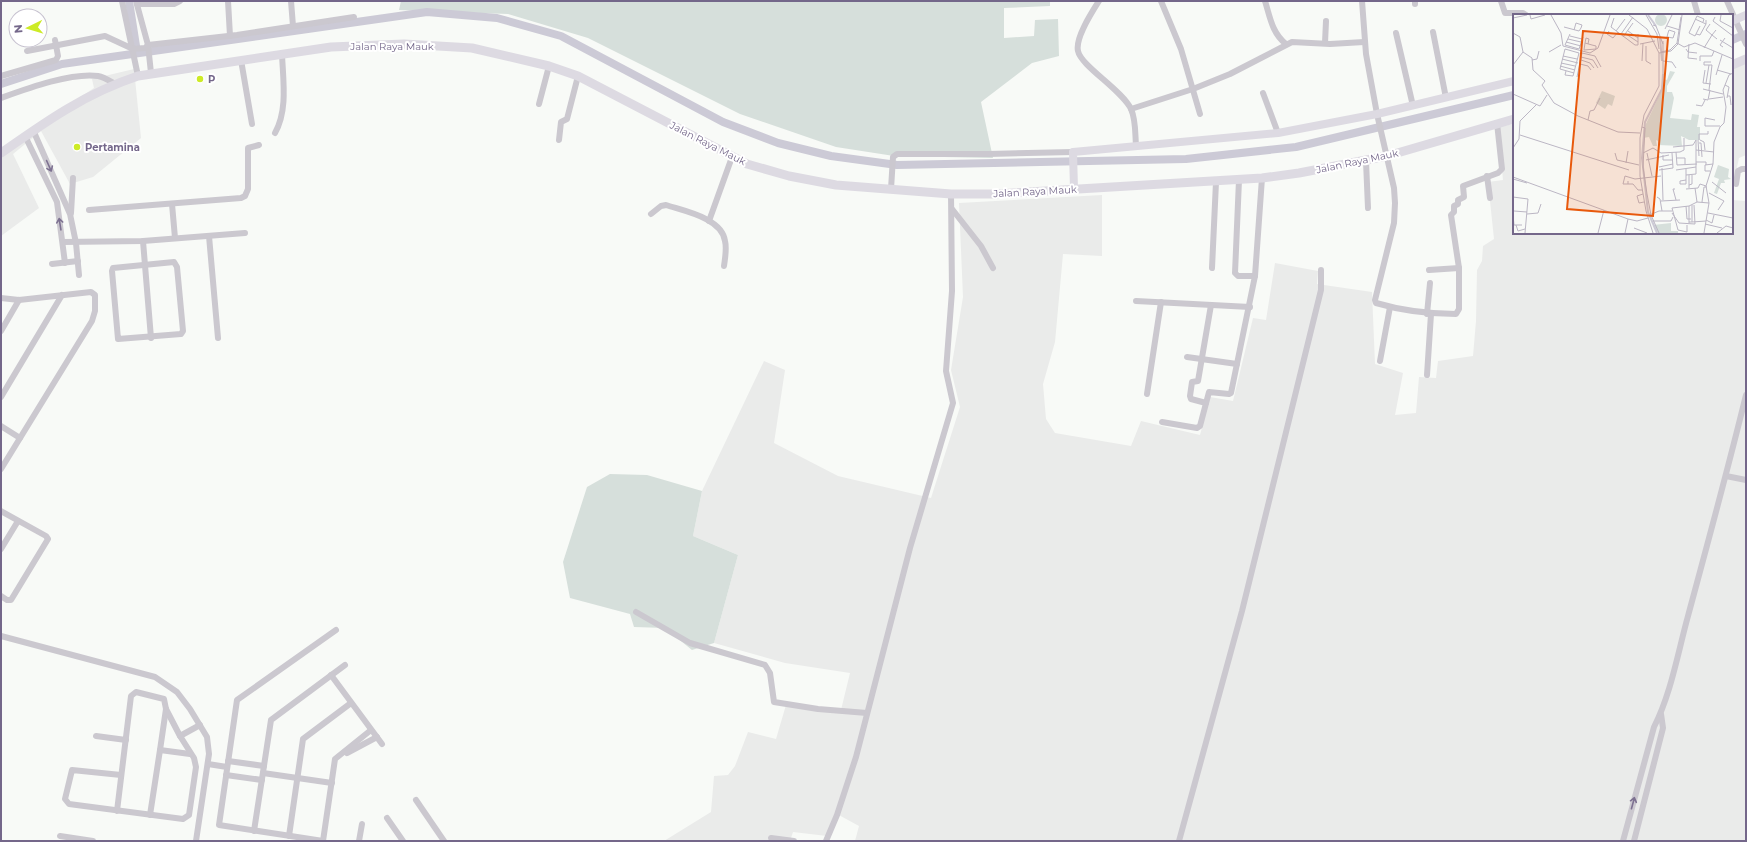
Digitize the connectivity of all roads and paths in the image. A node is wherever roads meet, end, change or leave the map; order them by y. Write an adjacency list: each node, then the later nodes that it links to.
1 (122, 1): 30 (street)
2 (180, 1): 12 (street)
3 (228, 1): 23 (street)
4 (291, 1): 20 (street)
5 (1099, 1): 49 (street)
6 (1161, 1): 43 (street)
7 (1265, 1): 27 (street)
8 (1362, 1): 24 (street)
9 (1501, 1): 13 (street)
10 (1694, 1): 14 (street)
11 (1727, 1): 15 (street)
12 (137, 2): 29 (street)
13 (1524, 14)
14 (1698, 14)
15 (1732, 14)
16 (1746, 15): 19 (street)
17 (354, 17): 20 (street)
18 (1326, 21): 25 (street)
19 (1735, 21): 28 (street)
20 (293, 26): 23 (street)
21 (1433, 32): 46 (street)
22 (1396, 33): 48 (street)
23 (230, 36): 29 (street)
24 (1364, 42): 25 (street); 51 (street)
25 (1325, 43): 27 (street)
26 (56, 44): 30 (street); 31 (street); 39 (street)
27 (1286, 44): 43 (street)
28 (1746, 44)
29 (147, 47): 30 (street); 37 (street)
30 (134, 50): 38 (street)
31 (27, 51)
32 (282, 54): 34 (main road, Jalan Raya Mauk); 36 (main road, Jalan Raya Mauk); 56 (street)
33 (1746, 59): 35 (main road)
34 (241, 60): 37 (main road, Jalan Raya Mauk); 54 (street)
35 (1733, 65)
36 (549, 66): 40 (main road, Jalan Raya Mauk); 47 (street)
37 (150, 70): 38 (main road, Jalan Raya Mauk)
38 (137, 72): 42 (main road, Jalan Raya Mauk)
39 (1, 76)
40 (578, 76): 59 (street); 65 (main road, Jalan Raya Mauk)
41 (1513, 81): 46 (street)
42 (115, 84): 45 (street); 55 (main road, Jalan Raya Mauk)
43 (1193, 90): 49 (street); 50 (street)
44 (1263, 93): 57 (street)
45 (1, 98)
46 (1446, 98): 48 (street)
47 (539, 104)
48 (1413, 106): 51 (street)
49 (1131, 109): 61 (street)
50 (1200, 114)
51 (1378, 117): 57 (street); 62 (street)
52 (1513, 119): 53 (main road, Jalan Raya Mauk)
53 (1497, 123): 62 (main road, Jalan Raya Mauk); 68 (street)
54 (252, 124)
55 (33, 130): 58 (main road, Jalan Raya Mauk); 78 (street, one-way to 78)
56 (275, 133)
57 (1278, 133): 61 (street)
58 (25, 136): 63 (main road, Jalan Raya Mauk); 79 (street)
59 (559, 140)
60 (259, 145): 80 (street)
61 (1136, 146): 64 (street)
62 (1386, 152): 66 (main road, Jalan Raya Mauk); 113 (street)
63 (1, 153)
64 (1072, 155): 74 (street); 75 (street)
65 (732, 157): 75 (main road, Jalan Raya Mauk); 86 (street)
66 (1366, 161): 70 (main road, Jalan Raya Mauk); 81 (street)
67 (1746, 170): 73 (street)
68 (1486, 176): 77 (street); 100 (street)
69 (73, 178): 84 (street)
70 (1262, 178): 71 (main road, Jalan Raya Mauk); 104 (street)
71 (1238, 180): 72 (main road, Jalan Raya Mauk); 104 (street)
72 (1216, 182): 74 (main road, Jalan Raya Mauk); 99 (street)
73 (1736, 184)
74 (1074, 185): 76 (main road, Jalan Raya Mauk)
75 (891, 186): 76 (main road, Jalan Raya Mauk)
76 (951, 194): 82 (street)
77 (1490, 198)
78 (64, 199): 79 (street); 84 (street)
79 (57, 202): 91 (street, one-way to 79)
80 (172, 204): 83 (street); 89 (street)
81 (1368, 208)
82 (952, 209): 98 (street); 144 (street)
83 (90, 210)
84 (70, 214): 92 (street)
85 (651, 214): 86 (street)
86 (709, 221): 97 (street)
87 (245, 233): 88 (street)
88 (209, 236): 89 (street); 117 (street)
89 (175, 238): 90 (street)
90 (142, 241): 92 (street); 96 (street)
91 (63, 242): 92 (street); 94 (street)
92 (76, 243): 93 (street)
93 (78, 261): 94 (street); 103 (street)
94 (65, 263): 95 (street)
95 (52, 264)
96 (145, 265): 116 (street); 116 (street); 116 (street)
97 (724, 266)
98 (993, 268)
99 (1212, 268)
100 (1458, 268): 102 (street); 114 (street)
101 (1321, 270): 182 (street)
102 (1429, 270)
103 (79, 275)
104 (1255, 276): 112 (street)
105 (1430, 283): 114 (street)
106 (62, 294): 108 (street); 125 (street); 129 (street)
107 (1, 298): 108 (street)
108 (19, 300): 115 (street)
109 (1136, 301): 110 (street)
110 (1161, 302): 111 (street); 123 (street)
111 (1211, 305): 112 (street); 119 (street)
112 (1250, 307): 121 (street)
113 (1390, 307): 114 (street); 120 (street)
114 (1429, 314): 122 (street)
115 (1, 331)
116 (151, 338)
117 (218, 338)
118 (1187, 357): 119 (street)
119 (1202, 359): 121 (street); 126 (street)
120 (1380, 360)
121 (1237, 364): 126 (street)
122 (1427, 375)
123 (1146, 394)
124 (1746, 395): 131 (street)
125 (1, 397)
126 (1206, 403): 127 (street)
127 (1162, 422)
128 (1, 426): 129 (street)
129 (20, 438): 130 (street)
130 (1, 468)
131 (1726, 476): 132 (street); 145 (street)
132 (1746, 480)
133 (1, 511): 134 (street)
134 (18, 521): 135 (street); 136 (street)
135 (1, 549)
136 (1, 596)
137 (636, 612): 144 (street)
138 (336, 630): 157 (street)
139 (1, 636): 146 (street)
140 (345, 665): 141 (street)
141 (331, 675): 142 (street); 158 (street)
142 (351, 703): 147 (street); 161 (street)
143 (166, 709): 149 (street); 151 (street); 153 (street)
144 (867, 713): 181 (street)
145 (1661, 714): 183 (street, one-way to 145); 184 (street)
146 (200, 725): 149 (street); 156 (street)
147 (372, 730): 150 (street); 155 (street)
148 (96, 736): 151 (street)
149 (180, 736): 154 (street)
150 (377, 737): 152 (street); 155 (street)
151 (126, 740): 159 (street)
152 (382, 744)
153 (160, 750): 154 (street); 166 (street)
154 (190, 754): 166 (street)
155 (335, 759): 163 (street)
156 (208, 764): 157 (street); 175 (street)
157 (228, 764): 158 (street); 160 (street)
158 (263, 770): 161 (street); 162 (street)
159 (121, 775): 165 (street); 165 (street)
160 (226, 775): 162 (street); 169 (street)
161 (297, 778): 163 (street); 171 (street)
162 (262, 780): 169 (street)
163 (332, 784): 176 (street)
164 (416, 800): 179 (street)
165 (117, 811): 166 (street)
166 (150, 815)
167 (387, 818): 178 (street)
168 (362, 824): 177 (street)
169 (254, 831): 171 (street)
170 (60, 836): 173 (street)
171 (289, 836): 176 (street)
172 (770, 838): 180 (street)
173 (75, 840): 174 (street)
174 (93, 841)
175 (196, 841)
176 (323, 841)
177 (359, 841)
178 (403, 841)
179 (444, 841)
180 (794, 841)
181 (826, 841)
182 (1179, 841)
183 (1623, 841)
184 (1634, 841)

